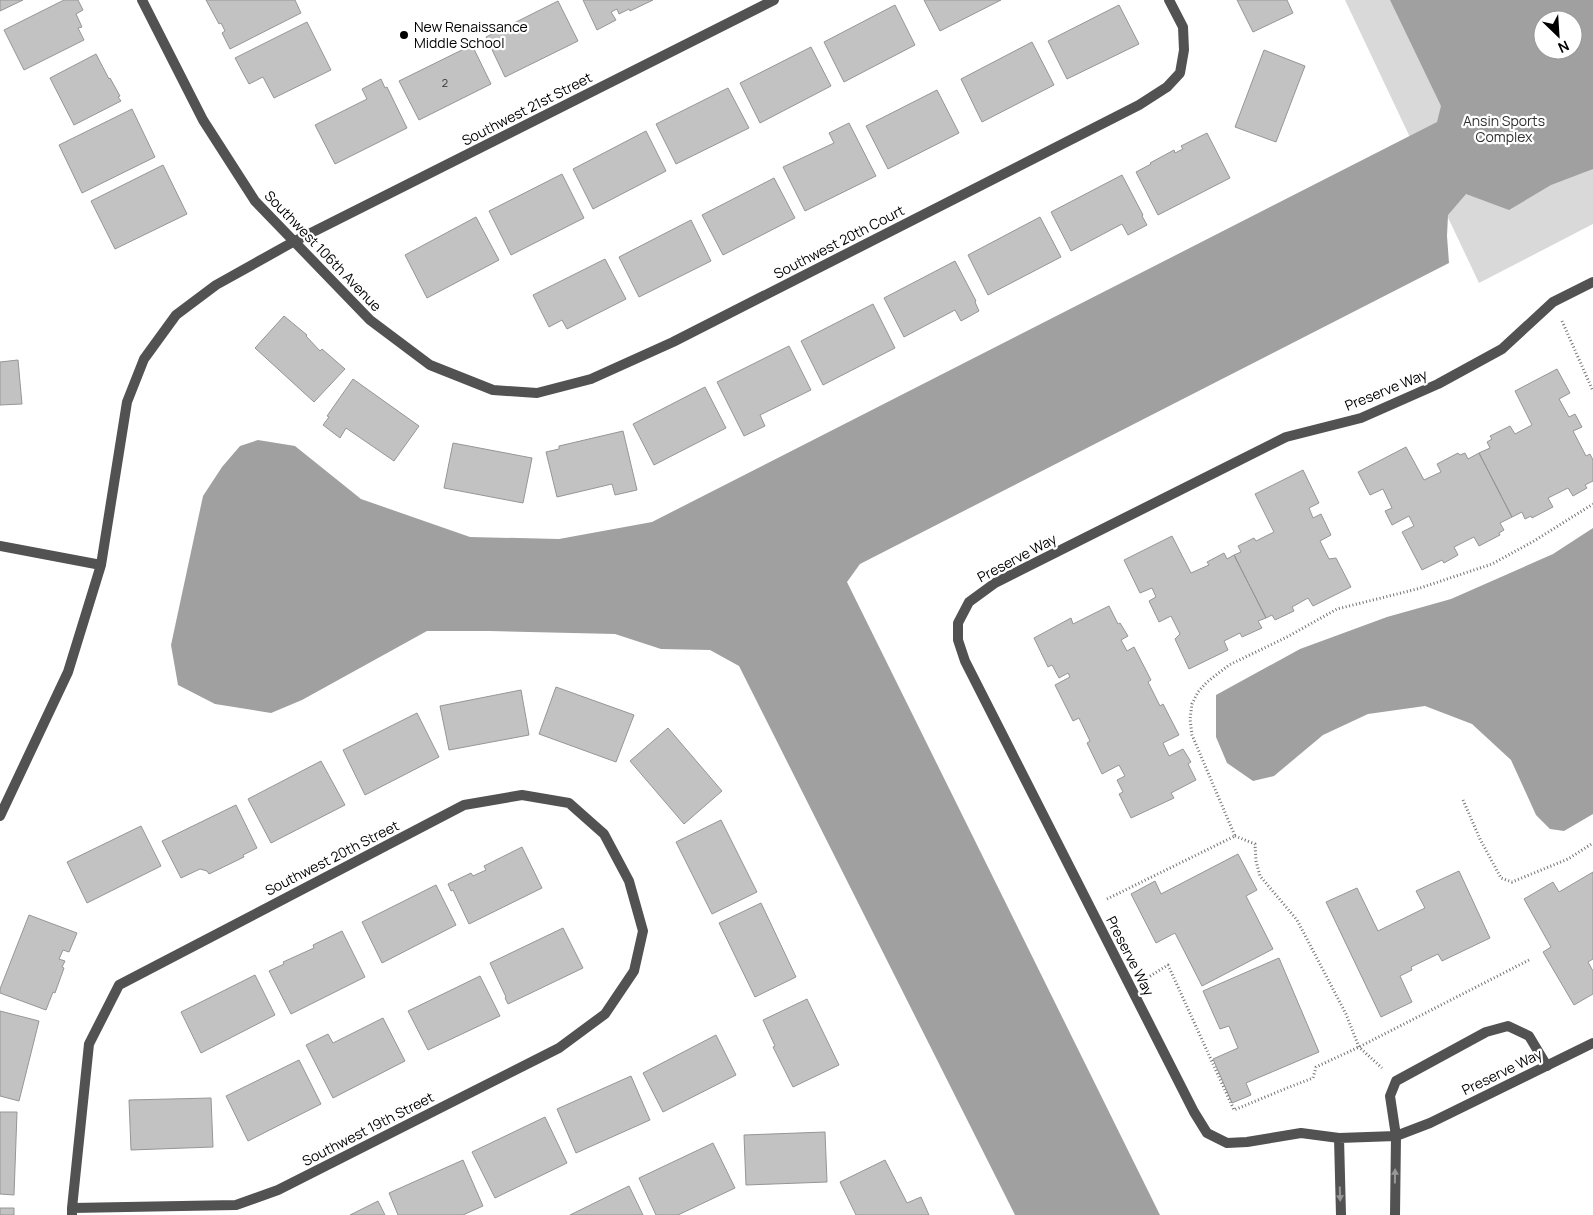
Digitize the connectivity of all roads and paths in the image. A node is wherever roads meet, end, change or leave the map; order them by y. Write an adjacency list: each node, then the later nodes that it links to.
1 (142, 0): 4 (street, Southwest 106th Avenue)
2 (774, 0): 4 (street, Southwest 21st Street)
3 (1169, 0): 7 (street, Southwest 20th Court)
4 (293, 242): 7 (street, Southwest 106th Avenue); 11 (street, Southwest 21st Street)
5 (1593, 282): 6 (street, Preserve Way)
6 (1553, 302): 8 (path); 16 (street, Preserve Way)
7 (493, 390)
8 (1593, 391)
9 (1593, 504): 14 (path)
10 (0, 546): 11 (street)
11 (101, 565): 13 (street, Southwest 21st Street)
12 (1463, 800): 15 (path)
13 (0, 816)
14 (1235, 836): 16 (path); 21 (path)
15 (1593, 843)
16 (1090, 907): 19 (street, Preserve Way)
17 (1529, 960): 21 (path)
18 (634, 970): 26 (street, Southwest 19th Street); 26 (street, Southwest 20th Street)
19 (1131, 988): 21 (path); 25 (street, Preserve Way)
20 (1593, 1043): 22 (street, Preserve Way)
21 (1359, 1047): 23 (path)
22 (1547, 1066): 23 (street); 24 (street, Preserve Way)
23 (1396, 1081): 24 (street)
24 (1396, 1136): 25 (street, Preserve Way); 28 (street, one-way to 24)
25 (1339, 1138): 27 (street, one-way to 27)
26 (72, 1211)
27 (1341, 1215)
28 (1394, 1215)

